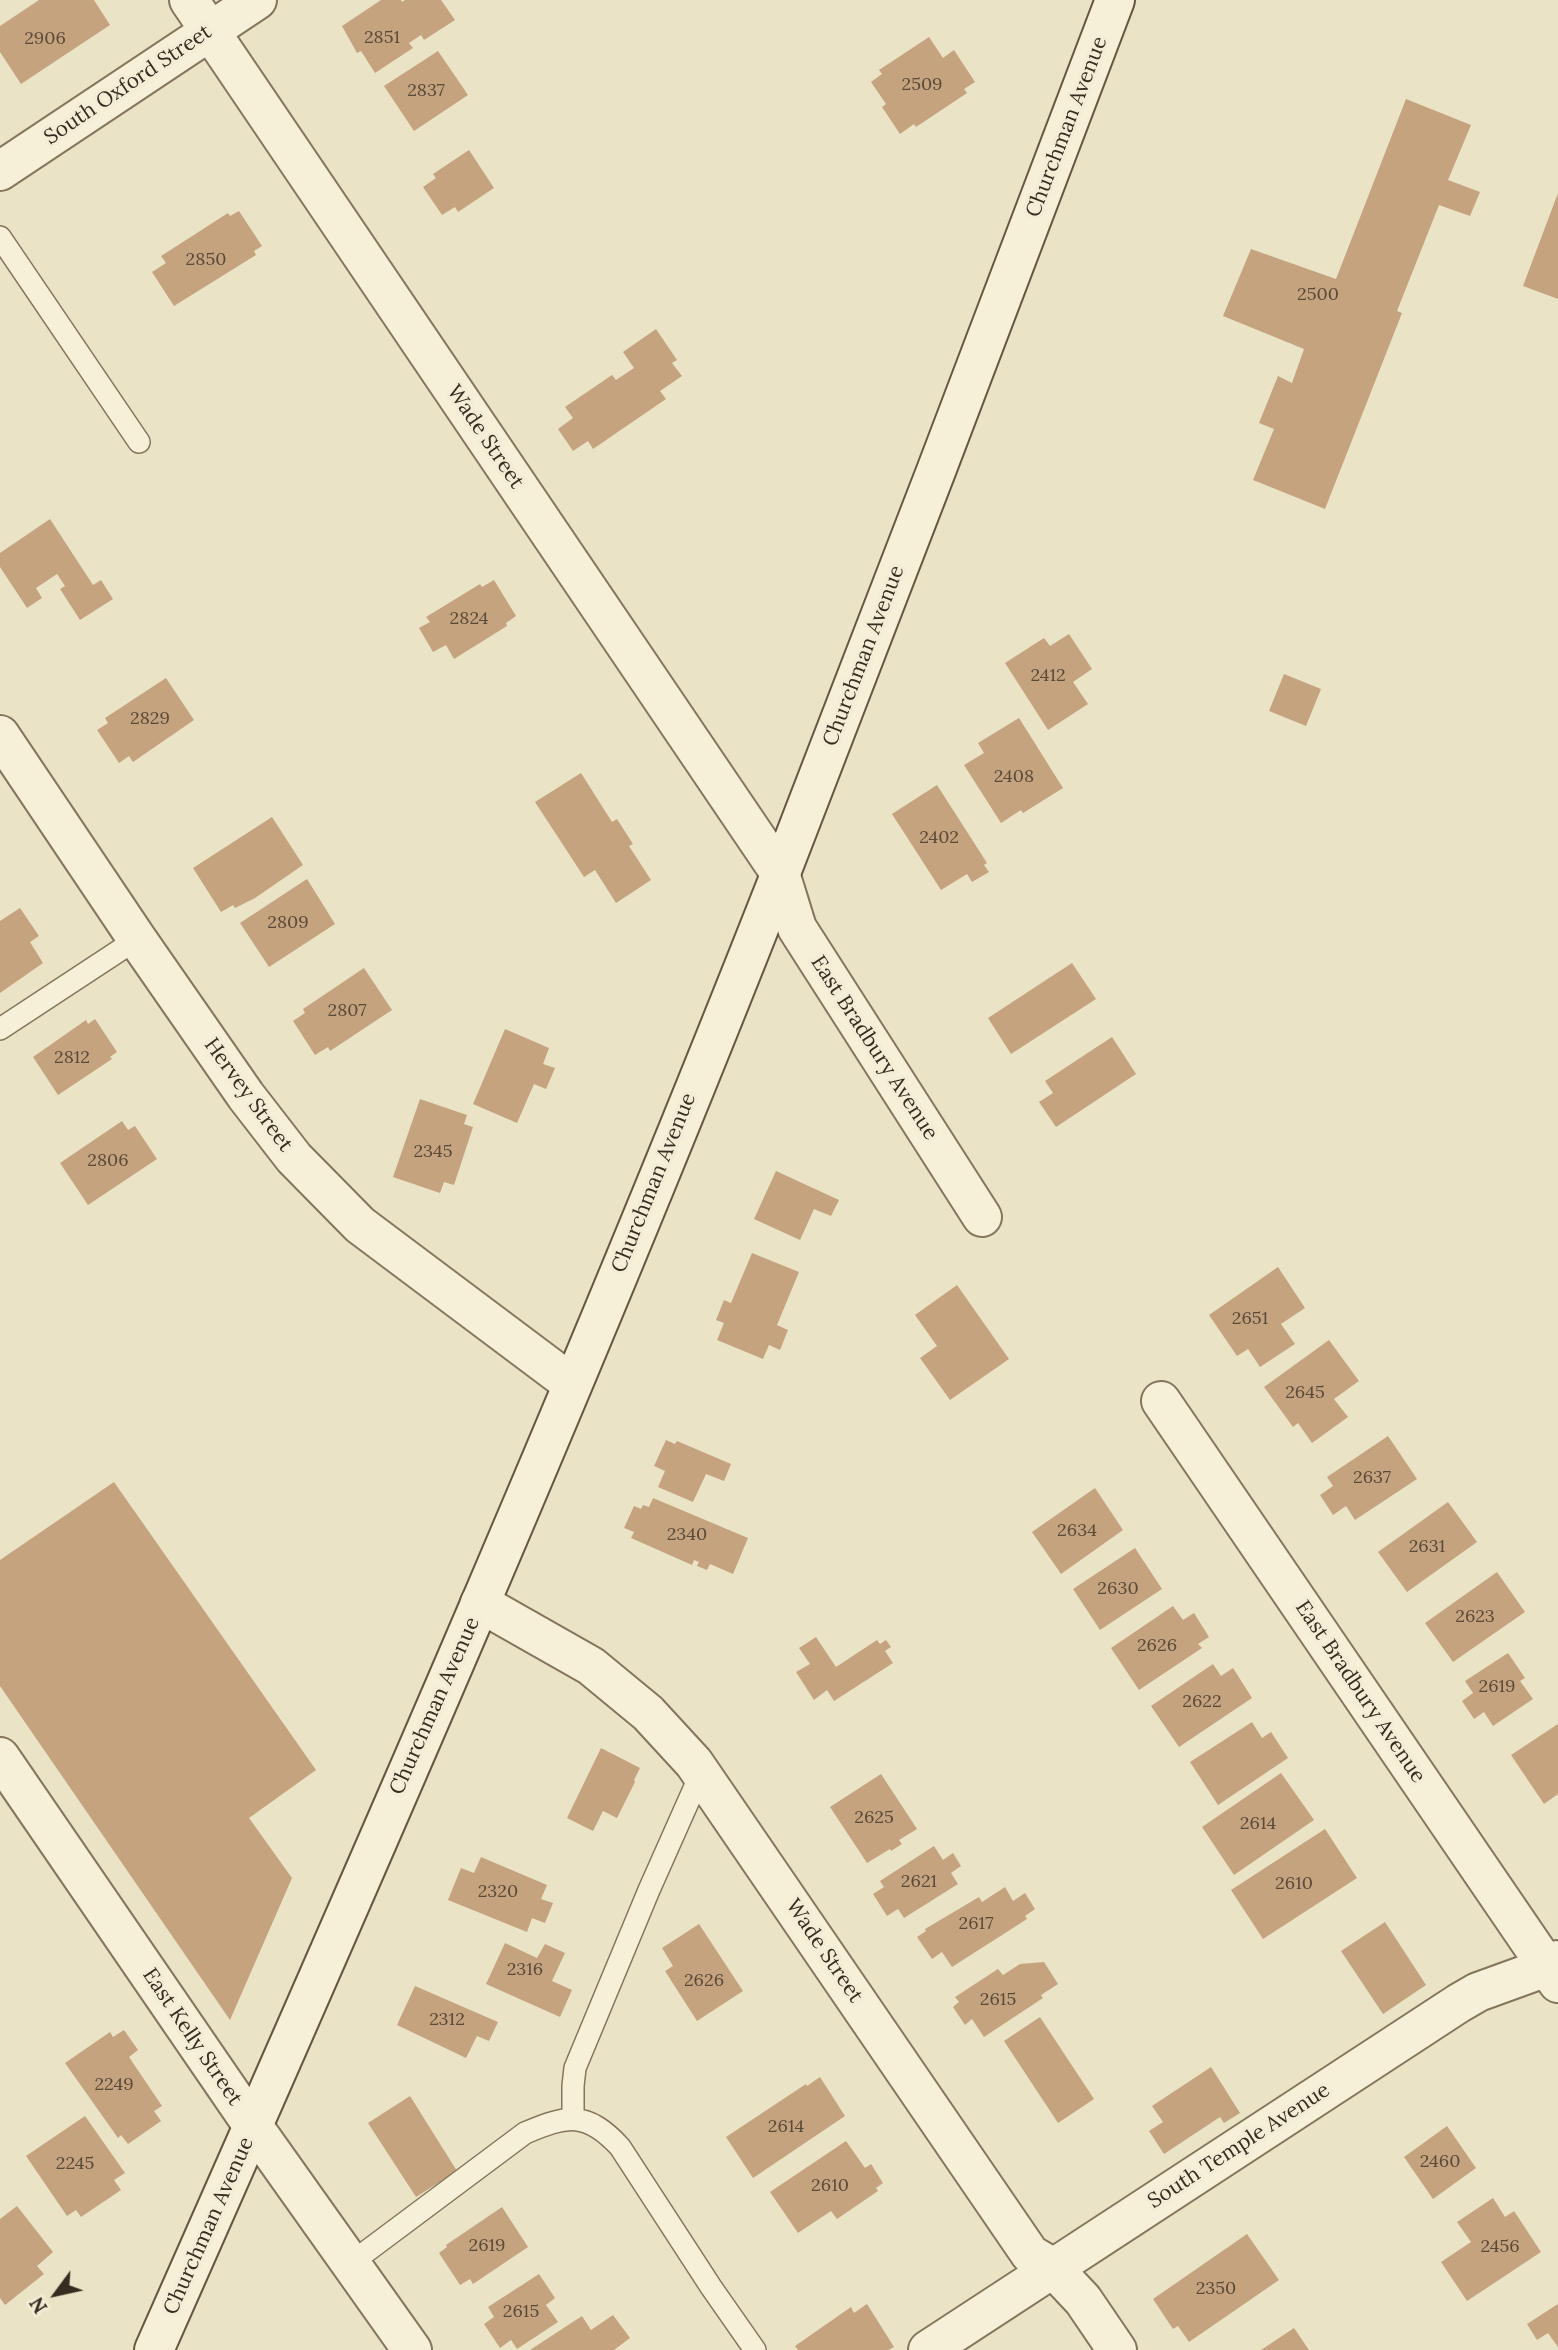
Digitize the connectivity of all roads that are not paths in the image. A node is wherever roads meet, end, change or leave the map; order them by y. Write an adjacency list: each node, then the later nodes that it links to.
1 (257, 0): 3 (street, South Oxford Street)
2 (1115, 0): 8 (street, Churchman Avenue)
3 (200, 15): 4 (street, South Oxford Street); 8 (street, Wade Street)
4 (0, 171)
5 (0, 237): 6 (lane)
6 (139, 442)
7 (0, 735): 9 (street, Hervey Street)
8 (780, 873): 11 (street, East Bradbury Avenue); 12 (street, Churchman Avenue)
9 (137, 939): 10 (lane); 12 (street, Hervey Street)
10 (0, 1028)
11 (982, 1217)
12 (572, 1384): 14 (street, Churchman Avenue)
13 (1161, 1401): 17 (street, East Bradbury Avenue)
14 (480, 1603): 16 (street, Wade Street); 19 (street, Churchman Avenue)
15 (0, 1757): 19 (street, East Kelly Street)
16 (701, 1773): 18 (lane); 21 (street, Wade Street)
17 (1554, 1970): 21 (street, South Temple Avenue)
18 (573, 2119): 20 (lane); 24 (lane)
19 (253, 2126): 20 (street, East Kelly Street); 22 (street, Churchman Avenue)
20 (351, 2263): 23 (street, East Kelly Street)
21 (1052, 2267): 25 (street, South Temple Avenue); 26 (street, Wade Street)
22 (154, 2350)
23 (412, 2350)
24 (755, 2350)
25 (928, 2350)
26 (1118, 2350)

